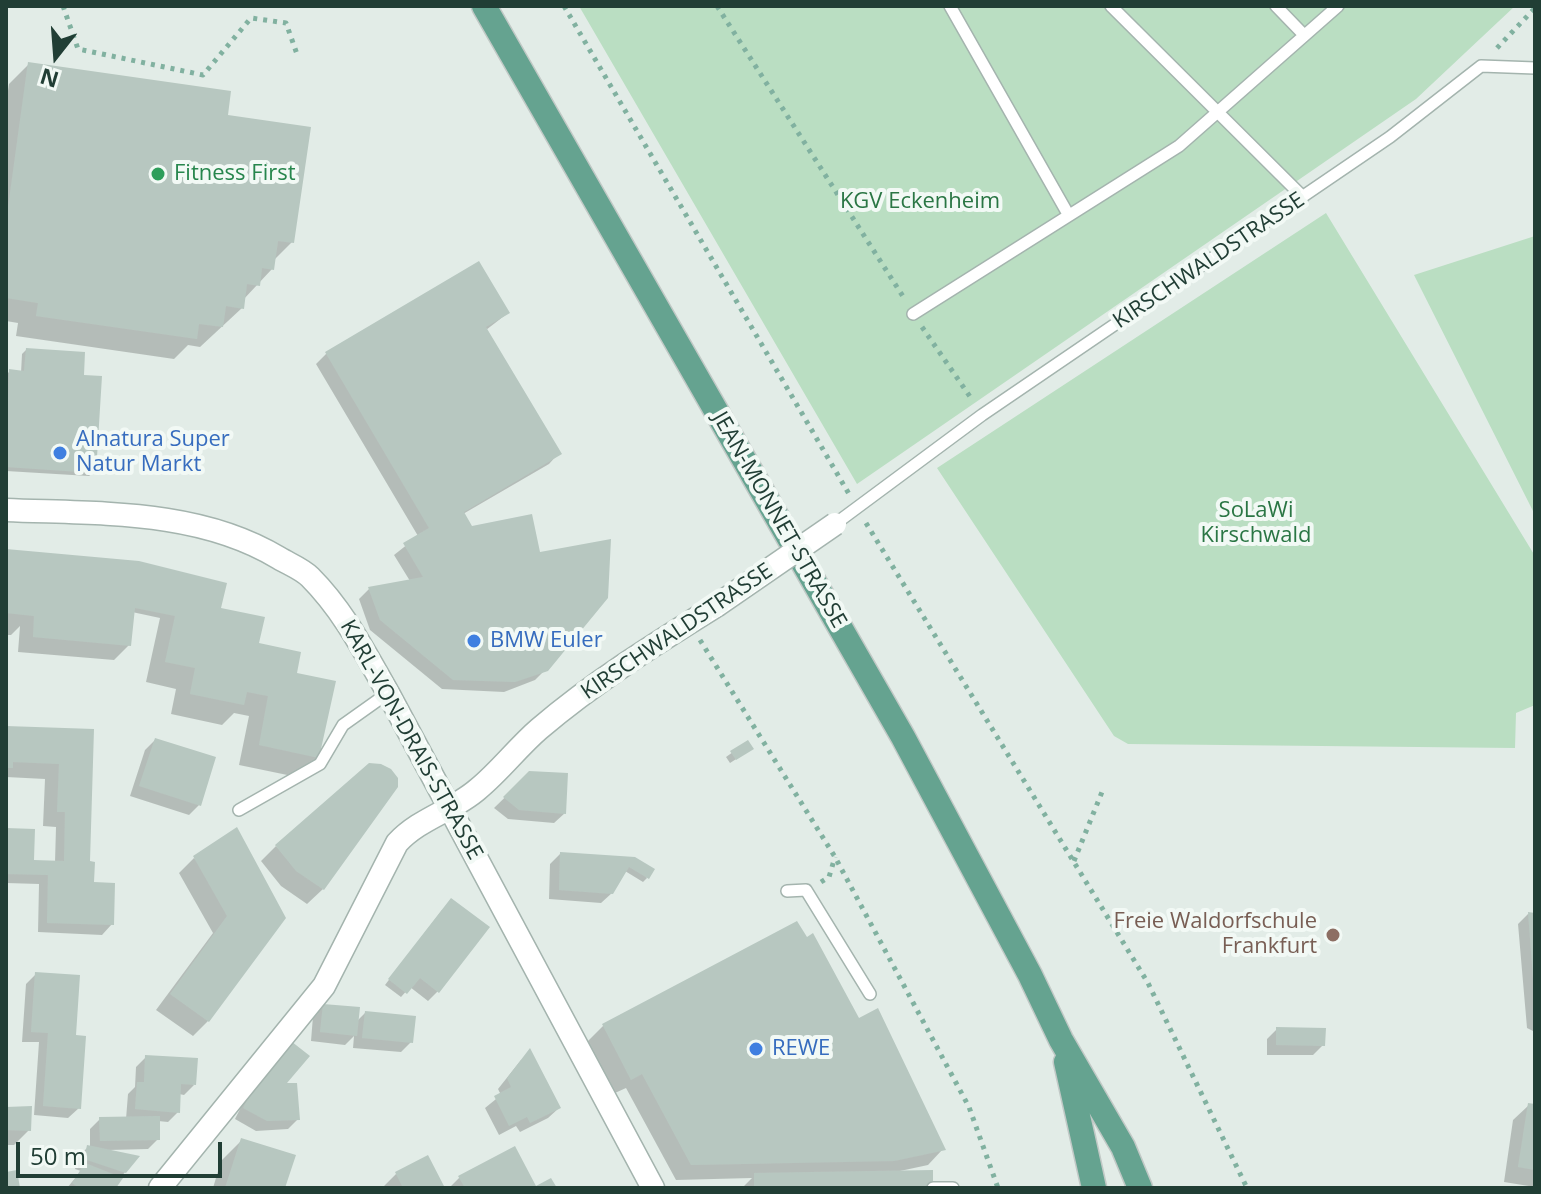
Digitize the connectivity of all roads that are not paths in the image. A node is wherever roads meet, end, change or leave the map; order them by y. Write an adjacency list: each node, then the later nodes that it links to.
1 (484, 6): 19 (main road, JEAN-MONNET-STRASSE)
2 (950, 6): 10 (lane)
3 (1111, 6): 8 (lane)
4 (1276, 6): 6 (lane)
5 (1338, 6): 6 (lane)
6 (1304, 35): 8 (lane)
7 (1535, 68): 9 (lane, KIRSCHWALDSTRASSE)
8 (1217, 110): 9 (lane); 10 (lane)
9 (1303, 197): 13 (lane, KIRSCHWALDSTRASSE)
10 (1068, 214): 11 (lane)
11 (913, 314)
12 (6, 510): 14 (street, KARL-VON-DRAIS-STRASSE)
13 (835, 524): 15 (street, KIRSCHWALDSTRASSE, bridge)
14 (388, 693): 15 (street, KARL-VON-DRAIS-STRASSE); 16 (lane)
15 (450, 807): 20 (street, KIRSCHWALDSTRASSE); 21 (street, KARL-VON-DRAIS-STRASSE)
16 (239, 810)
17 (787, 891): 18 (lane)
18 (870, 994)
19 (1061, 1040): 24 (main road, JEAN-MONNET-STRASSE); 25 (main road, JEAN-MONNET-STRASSE)
20 (160, 1188)
21 (653, 1188)
22 (933, 1188): 23 (lane)
23 (953, 1188)
24 (1094, 1188)
25 (1140, 1188)

